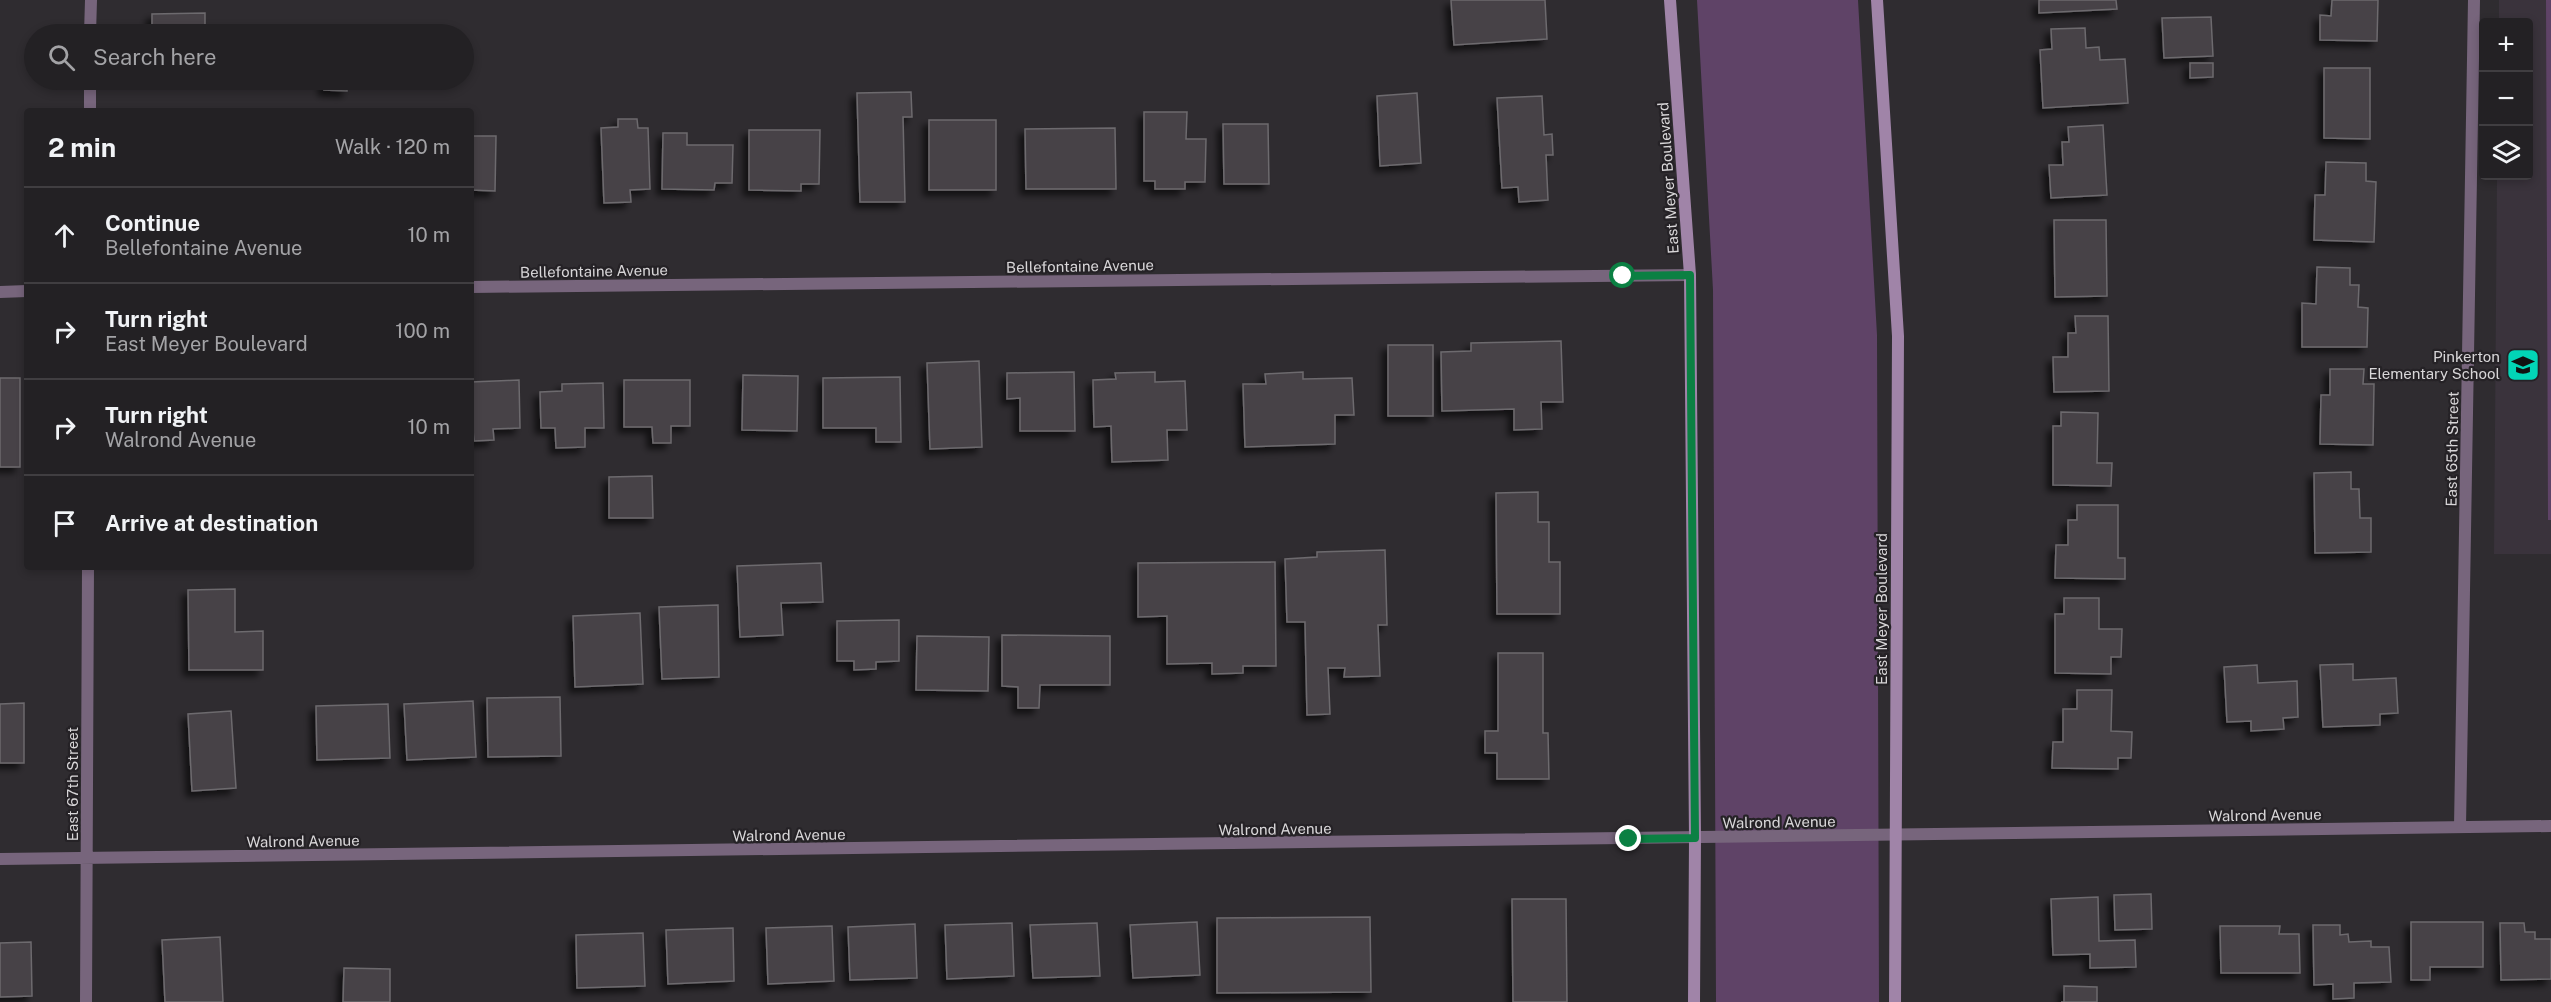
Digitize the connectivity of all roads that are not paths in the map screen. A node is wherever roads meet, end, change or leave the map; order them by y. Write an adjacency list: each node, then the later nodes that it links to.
1 (91, 0): 5 (street)
2 (1670, 0): 8 (main road, East Meyer Boulevard)
3 (1877, 0): 15 (main road, East Meyer Boulevard)
4 (2474, 0): 14 (street, East 65th Street)
5 (90, 24)
6 (90, 90): 7 (street)
7 (90, 108)
8 (1690, 275): 9 (street, Bellefontaine Avenue); 16 (main road, East Meyer Boulevard)
9 (474, 287)
10 (24, 291): 11 (street)
11 (0, 292)
12 (88, 570): 17 (street, East 67th Street)
13 (2551, 826): 14 (street, Walrond Avenue)
14 (2460, 827): 15 (street, Walrond Avenue)
15 (1895, 835): 16 (street, Walrond Avenue); 21 (main road, East Meyer Boulevard)
16 (1695, 838): 17 (street, Walrond Avenue); 20 (main road, East Meyer Boulevard)
17 (87, 858): 18 (street, Walrond Avenue); 19 (street, East 67th Street)
18 (0, 859)
19 (86, 1002)
20 (1694, 1002)
21 (1895, 1002)

